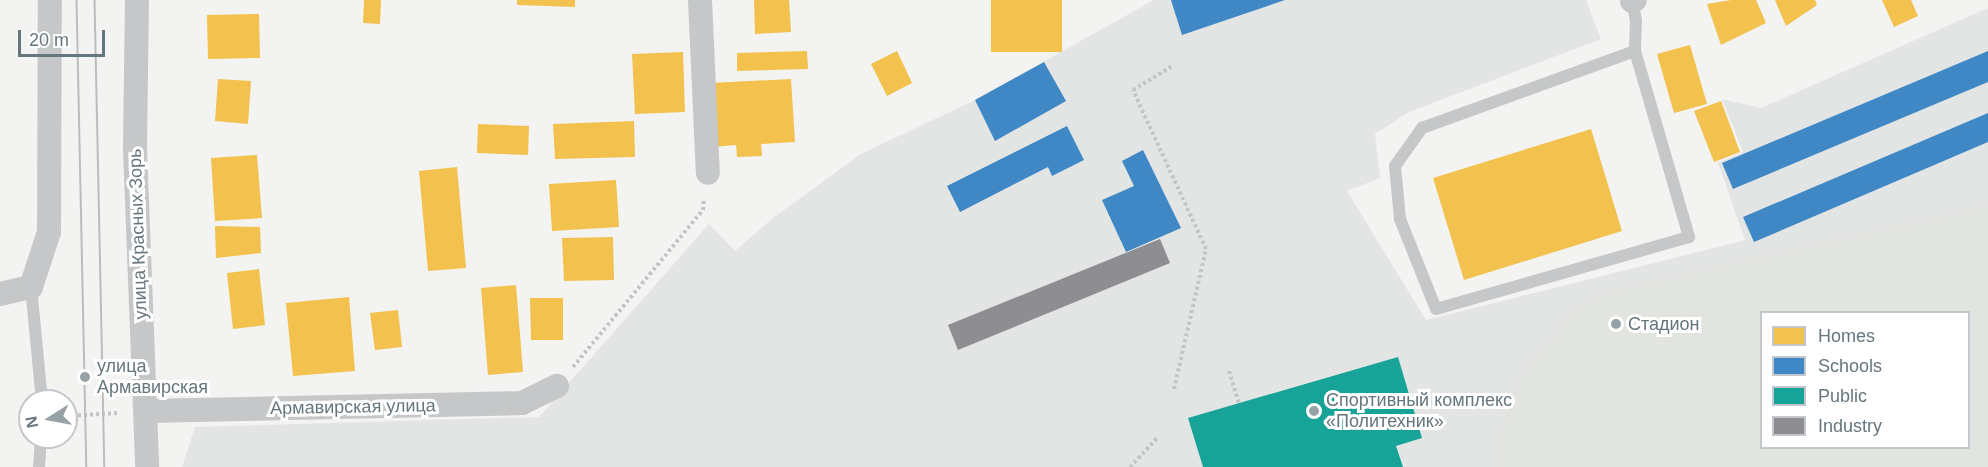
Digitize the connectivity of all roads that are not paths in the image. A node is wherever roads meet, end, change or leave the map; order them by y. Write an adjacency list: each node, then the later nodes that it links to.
1 (50, 0): 7 (street)
2 (137, 0): 11 (street, улица Красных Зорь)
3 (700, 0): 6 (street)
4 (1633, 0): 5 (lane)
5 (1635, 51): 5 (lane)
6 (708, 174)
7 (31, 287): 8 (street); 10 (lane)
8 (0, 294)
9 (557, 386): 11 (street, Армавирская улица)
10 (41, 389)
11 (146, 411): 14 (street, улица Красных Зорь)
12 (40, 449): 13 (lane)
13 (39, 467)
14 (147, 467)

